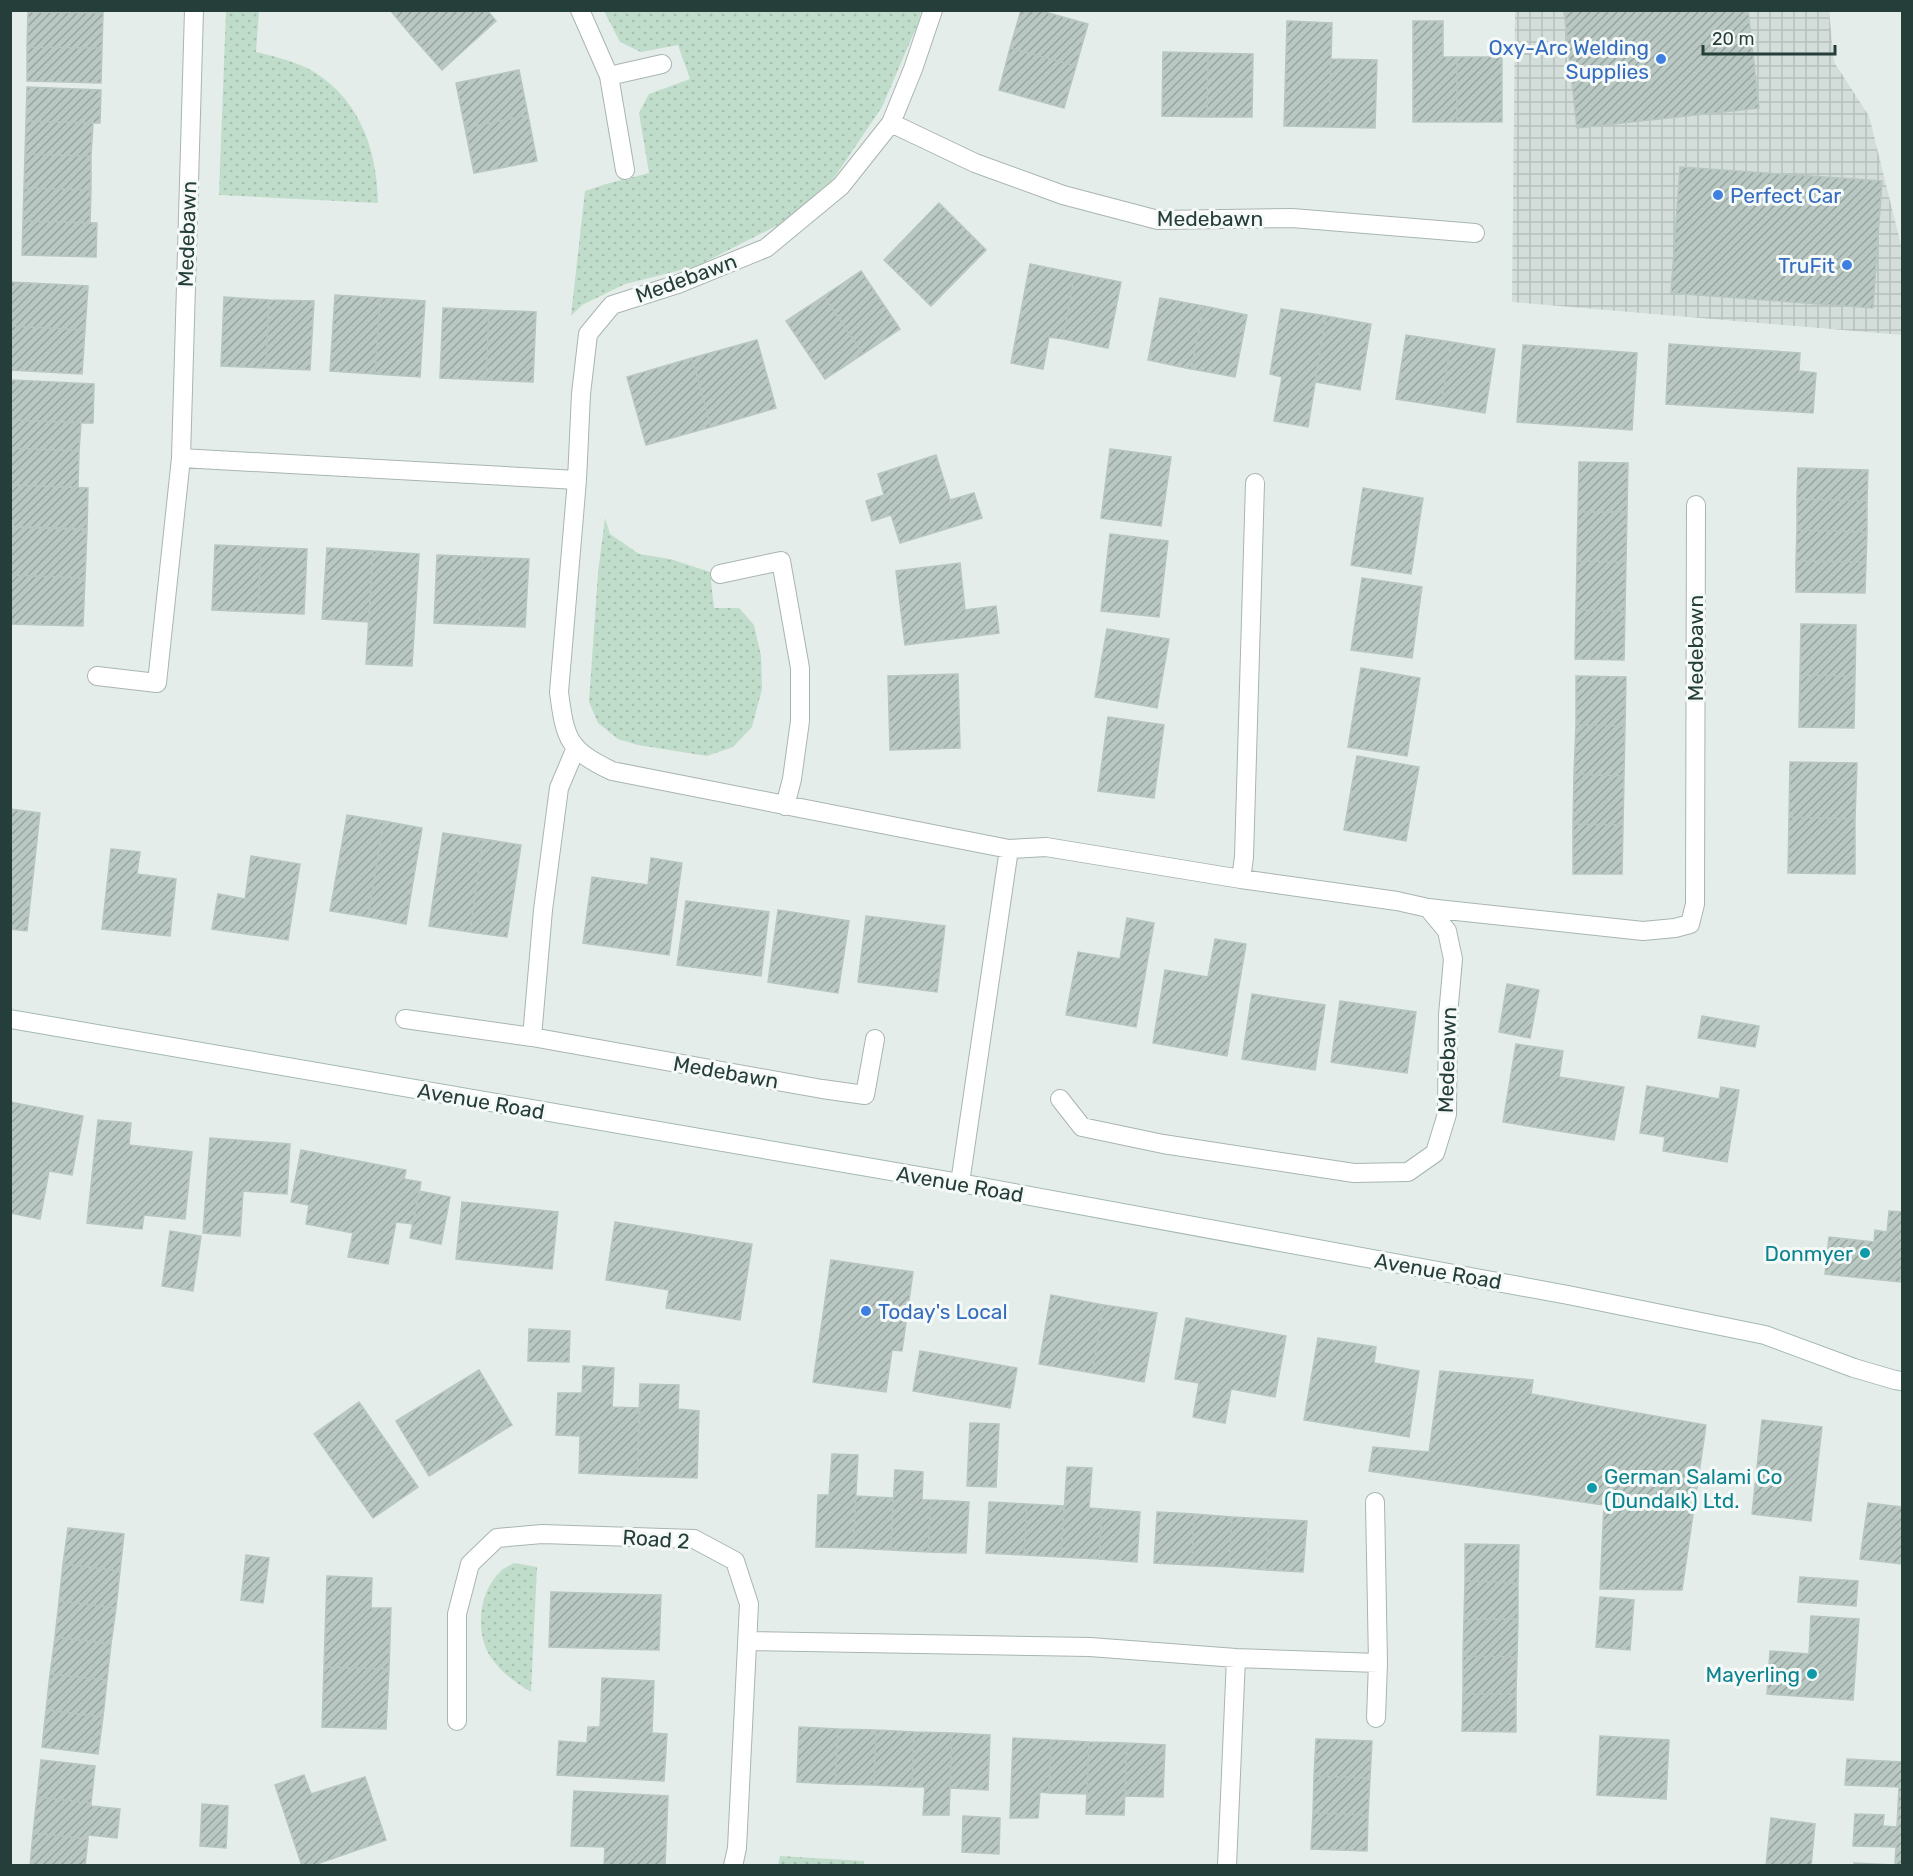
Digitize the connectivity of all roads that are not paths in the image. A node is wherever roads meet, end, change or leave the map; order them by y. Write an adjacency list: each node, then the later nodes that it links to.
1 (194, 10): 9 (street, Medebawn)
2 (580, 10): 5 (street)
3 (933, 10): 6 (street, Medebawn)
4 (662, 64): 5 (street)
5 (609, 76): 7 (street)
6 (891, 123): 8 (street, Medebawn); 10 (street, Medebawn)
7 (625, 170)
8 (1475, 233)
9 (181, 458): 10 (street); 14 (street, Medebawn)
10 (577, 480): 15 (street, Medebawn)
11 (1255, 483): 18 (street)
12 (1696, 505): 19 (street, Medebawn)
13 (720, 574): 16 (street)
14 (97, 676)
15 (575, 750): 16 (street); 22 (street)
16 (785, 806): 17 (street)
17 (1009, 849): 18 (street); 25 (street)
18 (1241, 879): 19 (street)
19 (1428, 908): 24 (street, Medebawn)
20 (10, 1019): 25 (street, Avenue Road)
21 (405, 1019): 22 (street, Medebawn)
22 (532, 1037): 23 (street, Medebawn)
23 (875, 1040)
24 (1060, 1099)
25 (960, 1183): 26 (street, Avenue Road)
26 (1902, 1381)
27 (1375, 1502): 30 (street)
28 (748, 1641): 29 (street); 32 (street, Road 2); 33 (street, Road 2)
29 (1236, 1658): 30 (street); 34 (street)
30 (1378, 1663): 31 (street)
31 (1376, 1718)
32 (457, 1721)
33 (733, 1866)
34 (1227, 1866)

